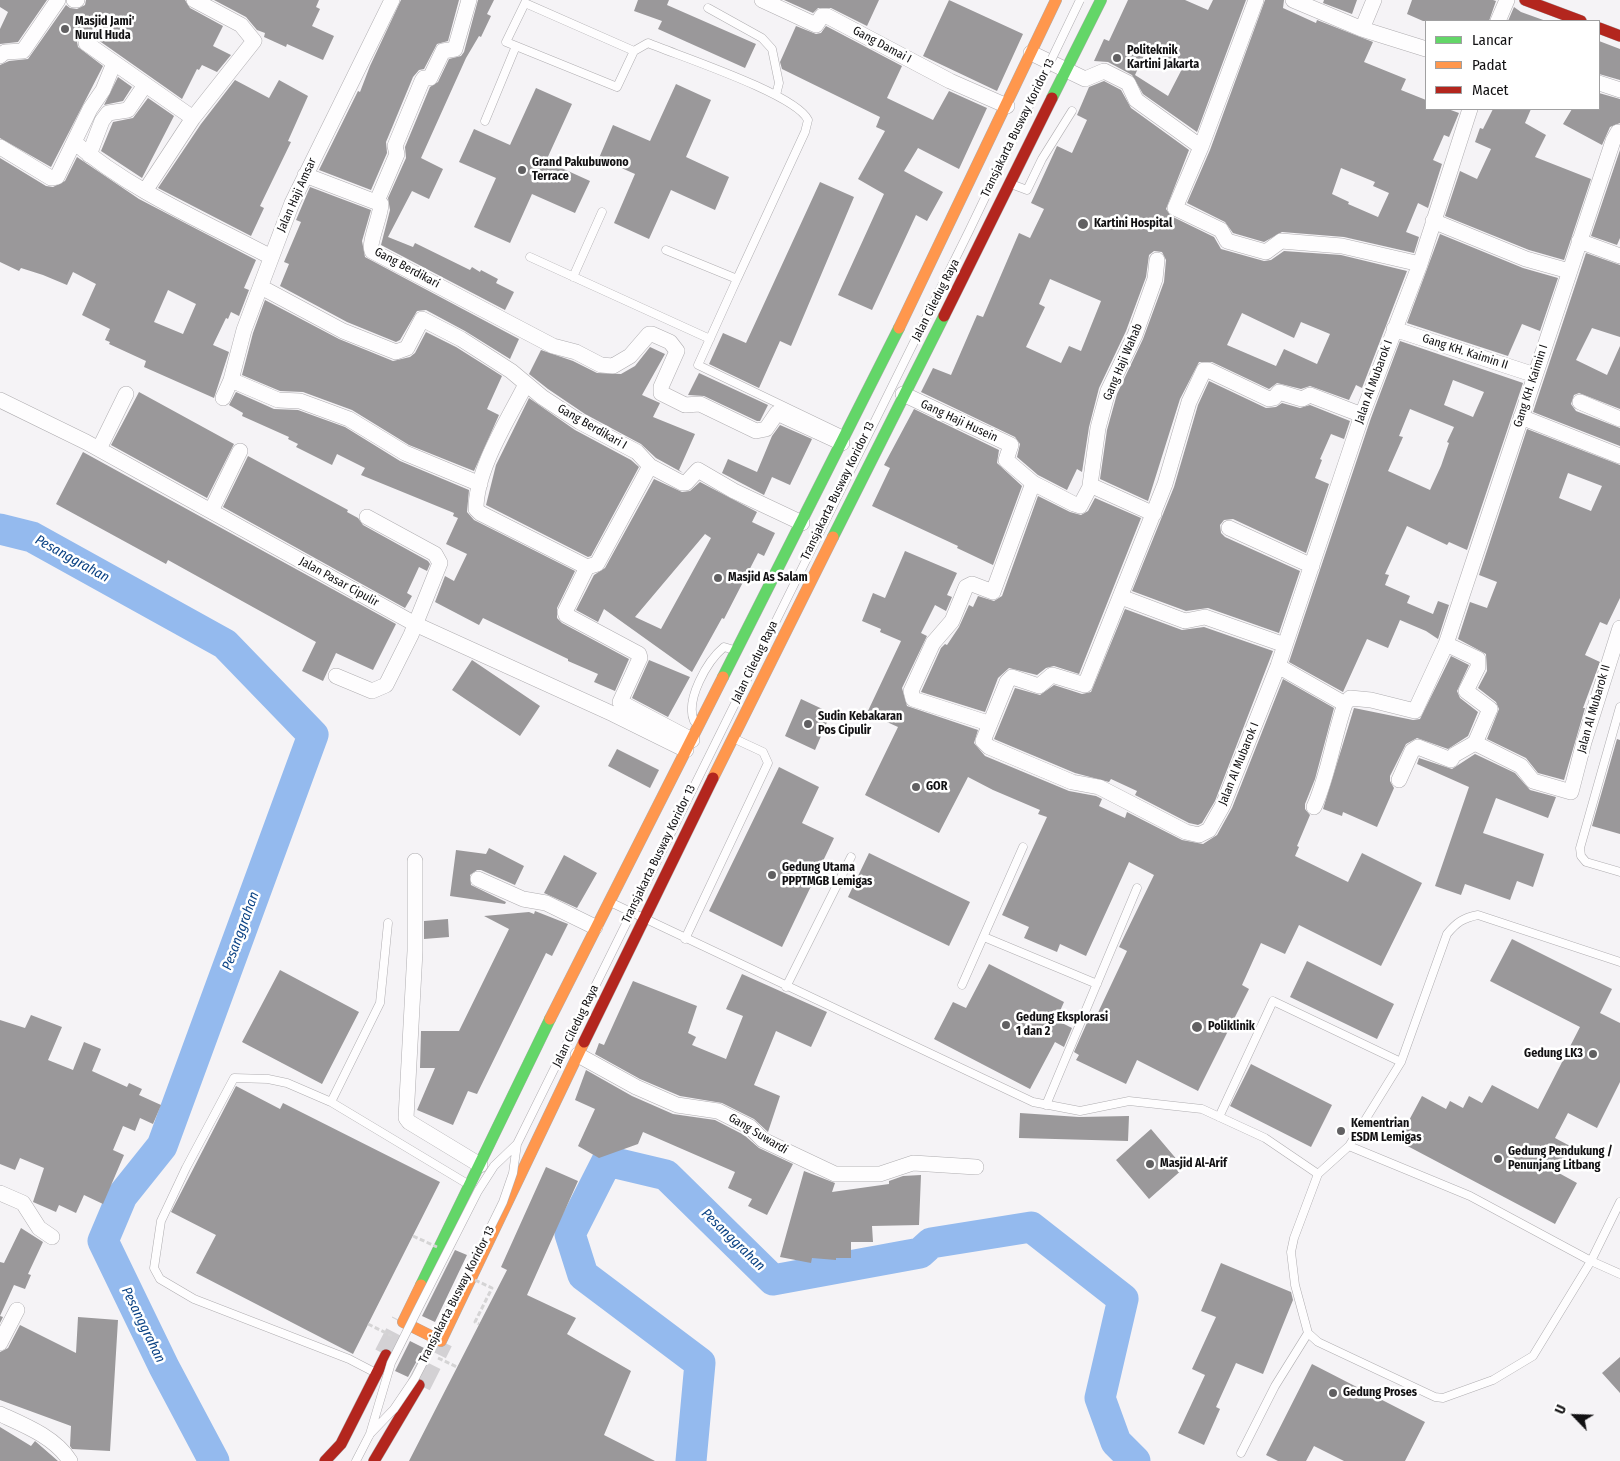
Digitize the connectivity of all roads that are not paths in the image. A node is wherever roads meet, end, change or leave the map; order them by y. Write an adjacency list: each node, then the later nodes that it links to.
1 (58, 0): 25 (street)
2 (194, 0): 35 (street)
3 (392, 0): 43 (street, Jalan Haji Amsar)
4 (469, 0): 46 (street)
5 (762, 0): 32 (street, Gang Damai I)
6 (1056, 0): 24 (main road, Jalan Ciledug Raya)
7 (1080, 0): 130 (lane, Transjakarta Busway Koridor 13, bridge)
8 (1101, 0): 27 (main road, Jalan Ciledug Raya)
9 (1256, 0): 40 (street)
10 (1293, 0): 18 (street)
11 (1374, 0): 18 (street)
12 (1507, 0): 15 (street)
13 (1525, 0): 16 (main road)
14 (708, 8): 31 (lane)
15 (1498, 20)
16 (1578, 20)
17 (1600, 28): 19 (main road)
18 (1362, 29): 22 (street)
19 (1620, 36)
20 (86, 42): 26 (street)
21 (516, 46): 23 (lane); 23 (lane); 36 (lane)
22 (1425, 49)
23 (634, 51): 31 (lane)
24 (1031, 53): 27 (street); 32 (main road, Jalan Ciledug Raya)
25 (0, 56)
26 (114, 63): 29 (street); 38 (street)
27 (1066, 70): 40 (street); 44 (main road, Jalan Ciledug Raya)
28 (1600, 82): 30 (street)
29 (145, 85): 35 (street); 41 (street)
30 (1620, 90)
31 (776, 95): 58 (lane)
32 (1007, 106): 42 (main road, Jalan Ciledug Raya)
33 (1470, 110): 48 (street, Jalan Al Mubarok I)
34 (1072, 111): 44 (lane)
35 (193, 118): 45 (street)
36 (484, 121)
37 (1620, 132): 49 (street, Gang KH. Kaimin I)
38 (74, 142): 39 (street); 41 (street)
39 (0, 147)
40 (1201, 147): 55 (street)
41 (89, 155): 45 (street)
42 (978, 168): 44 (main road); 64 (main road, Jalan Ciledug Raya)
43 (305, 175): 46 (street); 52 (street, Jalan Haji Amsar)
44 (1010, 184): 67 (main road, Jalan Ciledug Raya)
45 (145, 190): 52 (street)
46 (377, 201): 74 (street, Gang Berdikari)
47 (602, 212): 57 (lane)
48 (1433, 221): 55 (street, Jalan Al Mubarok I); 56 (street)
49 (1579, 241): 51 (street); 56 (street, Gang KH. Kaimin I)
50 (666, 250): 58 (lane)
51 (1620, 256)
52 (271, 257): 59 (street, Jalan Haji Amsar)
53 (530, 257): 57 (lane)
54 (1158, 260): 81 (street, Gang Haji Wahab)
55 (1420, 264): 60 (street, Jalan Al Mubarok I)
56 (1569, 271): 62 (street, Gang KH. Kaimin I)
57 (573, 277): 61 (lane)
58 (737, 280): 61 (lane)
59 (261, 287): 63 (street, Jalan Haji Amsar); 65 (street, Gang Berdikari I)
60 (1394, 329): 62 (street, Gang KH. Kaimin II); 71 (street, Jalan Al Mubarok I)
61 (710, 339): 74 (lane)
62 (1535, 375): 72 (street, Gang KH. Kaimin I)
63 (231, 380): 68 (street, Jalan Haji Amsar); 80 (street)
64 (873, 381): 67 (main road); 74 (main road, Jalan Ciledug Raya)
65 (526, 384): 78 (street, Gang Berdikari I); 80 (street)
66 (126, 394): 75 (street)
67 (903, 394): 79 (street, Gang Haji Husein); 99 (main road, Jalan Ciledug Raya)
68 (223, 398)
69 (0, 400): 75 (street, Jalan Pasar Cipulir)
70 (1580, 402): 73 (street)
71 (1362, 415): 83 (street); 87 (street, Jalan Al Mubarok I)
72 (1520, 417): 77 (street); 92 (street, Gang KH. Kaimin I)
73 (1620, 419)
74 (844, 439): 85 (main road, Jalan Ciledug Raya)
75 (99, 449): 82 (street, Jalan Pasar Cipulir)
76 (240, 451): 82 (street)
77 (1620, 456)
78 (650, 466): 85 (street, Gang Berdikari I); 88 (street)
79 (1033, 483): 81 (street, Gang Haji Husein); 103 (street)
80 (480, 484): 88 (street)
81 (1090, 487): 83 (street)
82 (211, 511): 90 (street, Jalan Pasar Cipulir)
83 (1154, 514): 89 (street)
84 (367, 517): 90 (street)
85 (802, 523): 94 (main road, Jalan Ciledug Raya)
86 (1229, 528): 87 (street)
87 (1312, 566): 93 (street, Jalan Al Mubarok I)
88 (587, 567): 102 (street)
89 (1121, 597): 93 (street); 103 (street)
90 (415, 624): 97 (street); 102 (street, Jalan Pasar Cipulir)
91 (1620, 628): 106 (street, Jalan Al Mubarok II)
92 (1446, 644): 100 (street, Gang KH. Kaimin I); 106 (street)
93 (1285, 645): 95 (street, Jalan Al Mubarok I)
94 (737, 651): 96 (lane); 98 (main road, Jalan Ciledug Raya)
95 (1278, 666): 100 (street); 103 (street, Jalan Al Mubarok I)
96 (706, 671): 98 (lane); 105 (lane)
97 (336, 676)
98 (722, 679): 99 (main road); 105 (main road, Jalan Ciledug Raya)
99 (754, 694): 104 (main road, Jalan Ciledug Raya)
100 (1345, 704): 108 (street)
101 (1620, 707): 112 (lane)
102 (617, 708): 105 (street, Jalan Pasar Cipulir)
103 (988, 723)
104 (733, 738): 116 (main road, Jalan Ciledug Raya); 120 (lane)
105 (692, 739): 115 (main road, Jalan Ciledug Raya)
106 (1475, 743): 107 (street)
107 (1399, 780)
108 (1314, 806)
109 (1023, 847): 119 (lane)
110 (850, 857): 124 (lane)
111 (415, 861): 132 (street)
112 (1620, 872)
113 (478, 879): 118 (street)
114 (1137, 888): 122 (lane)
115 (609, 901): 116 (lane); 118 (main road, Jalan Ciledug Raya)
116 (643, 919): 120 (lane); 125 (main road, Jalan Ciledug Raya)
117 (388, 923): 127 (lane)
118 (596, 928): 132 (main road, Jalan Ciledug Raya)
119 (984, 937): 122 (lane); 123 (lane)
120 (685, 939): 124 (lane)
121 (1620, 962): 126 (lane)
122 (1097, 984): 128 (lane)
123 (962, 985)
124 (786, 987): 128 (lane)
125 (578, 1055): 133 (street, Gang Suwardi); 135 (main road, Jalan Ciledug Raya)
126 (1401, 1062): 129 (lane); 131 (lane)
127 (331, 1102): 135 (lane); 145 (lane)
128 (1046, 1105): 129 (lane)
129 (1219, 1117): 134 (lane)
130 (517, 1144): 148 (lane, Transjakarta Busway Koridor 13, bridge); 148 (lane, Transjakarta Busway Koridor 13, bridge)
131 (1349, 1146): 134 (lane); 139 (lane)
132 (480, 1165): 135 (main road, Jalan Ciledug Raya)
133 (976, 1166)
134 (1318, 1174): 142 (lane)
135 (470, 1185)
136 (0, 1193): 138 (street)
137 (1620, 1202): 139 (lane)
138 (52, 1237)
139 (1591, 1261): 140 (lane); 142 (lane)
140 (1620, 1274)
141 (17, 1310): 143 (street)
142 (1308, 1333): 150 (lane)
143 (0, 1343)
144 (386, 1355): 145 (main road)
145 (377, 1374): 149 (main road)
146 (419, 1385): 151 (main road)
147 (0, 1414): 152 (street)
148 (370, 1434): 155 (lane, Transjakarta Busway Koridor 13)
149 (340, 1444): 153 (main road); 154 (main road)
150 (1241, 1453)
151 (374, 1460)
152 (70, 1461)
153 (325, 1461)
154 (340, 1461)
155 (356, 1461)

